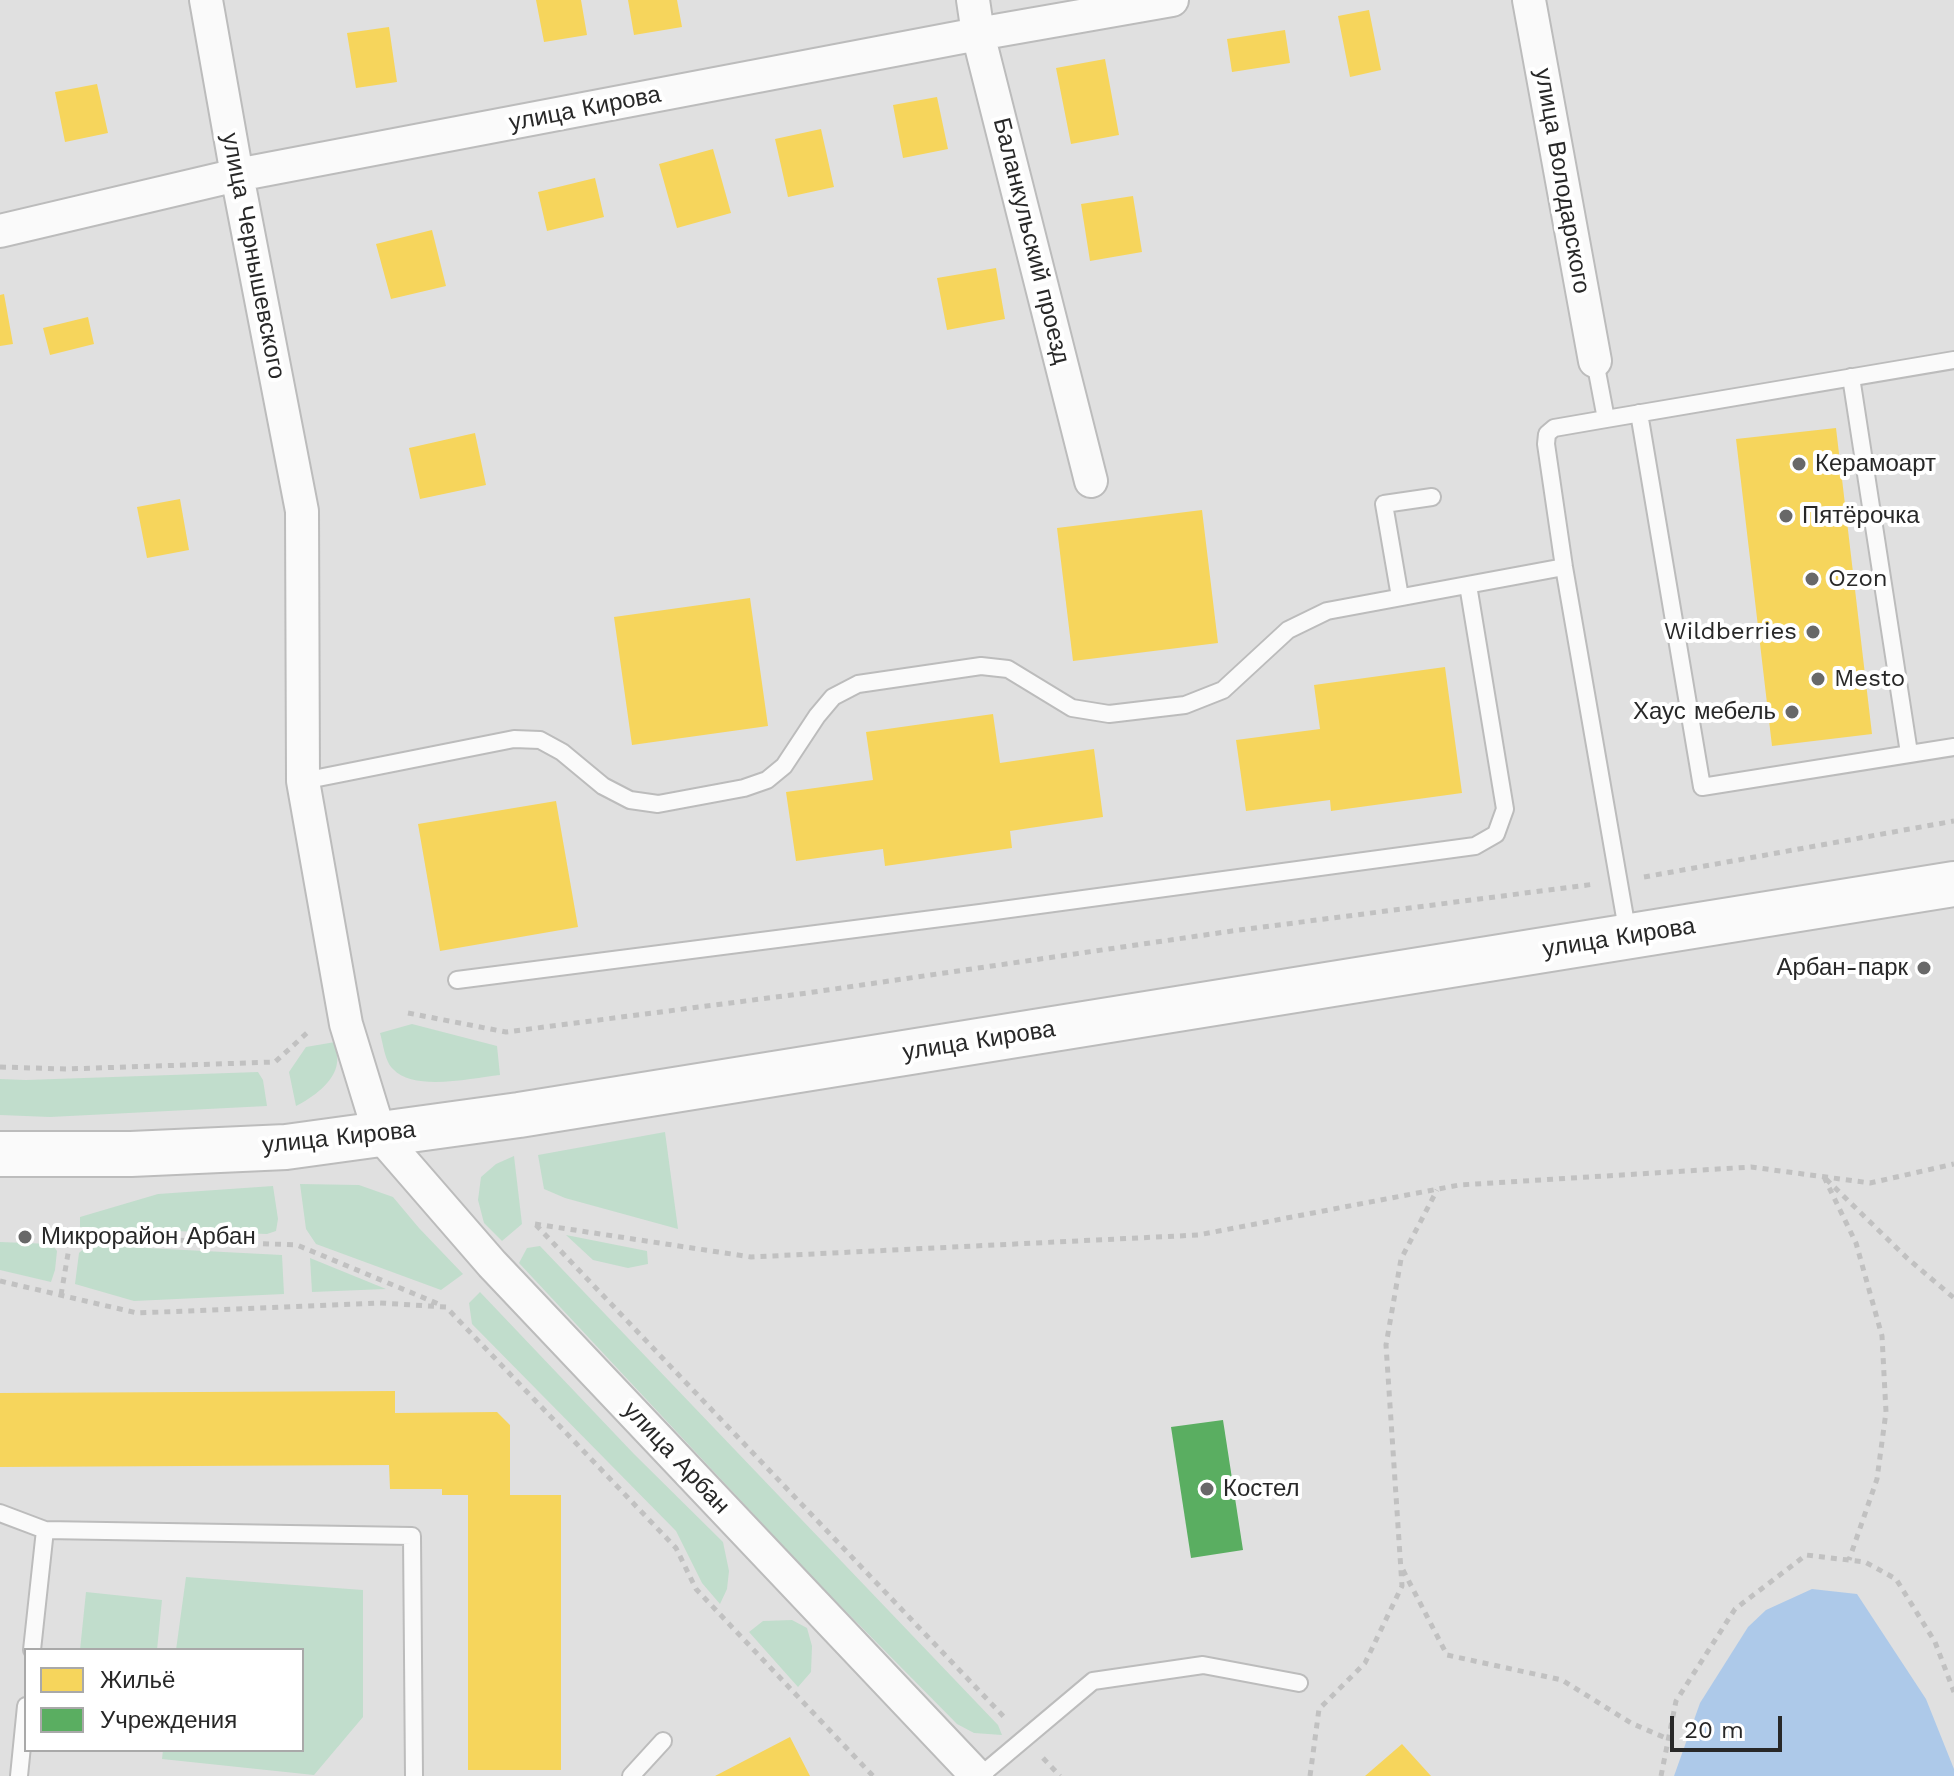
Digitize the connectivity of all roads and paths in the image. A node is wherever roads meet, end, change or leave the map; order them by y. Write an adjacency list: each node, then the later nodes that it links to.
1 (206, 0): 6 (street, улица Чернышевского)
2 (973, 0): 5 (street, Баланкульский проезд)
3 (1172, 0): 5 (street, улица Кирова)
4 (1529, 0): 9 (street, улица Володарского)
5 (978, 34): 6 (street, улица Кирова); 13 (street, Баланкульский проезд)
6 (237, 175): 7 (street, улица Кирова); 20 (street, улица Чернышевского)
7 (0, 231)
8 (1954, 360): 10 (lane)
9 (1595, 361): 12 (lane)
10 (1851, 377): 11 (lane); 19 (lane)
11 (1639, 413): 12 (lane); 19 (lane)
12 (1606, 419): 15 (lane)
13 (1091, 481)
14 (1432, 497): 17 (lane)
15 (1564, 567): 16 (lane); 22 (lane)
16 (1468, 585): 17 (lane); 25 (lane)
17 (1400, 597): 20 (lane)
18 (1954, 747): 19 (lane)
19 (1909, 753)
20 (303, 781): 29 (street, улица Чернышевского)
21 (1954, 821): 22 (path)
22 (1619, 881): 24 (lane); 26 (path)
23 (1954, 884): 24 (main road, улица Кирова)
24 (1628, 937): 29 (main road, улица Кирова)
25 (457, 980)
26 (408, 1013)
27 (308, 1032): 28 (path)
28 (0, 1067)
29 (380, 1135): 30 (main road, улица Кирова); 53 (street, улица Арбан)
30 (0, 1154)
31 (1954, 1164): 32 (path)
32 (1823, 1176): 33 (path); 36 (path); 40 (path)
33 (1437, 1190): 41 (path); 46 (path)
34 (0, 1281): 35 (path)
35 (61, 1295): 37 (path); 37 (path)
36 (1954, 1298)
37 (446, 1307): 52 (path)
38 (0, 1513): 39 (lane)
39 (45, 1530): 42 (lane); 50 (lane)
40 (1849, 1560): 44 (path); 47 (path)
41 (1401, 1567): 47 (path); 55 (path)
42 (32, 1648)
43 (1299, 1683): 46 (lane)
44 (1954, 1692)
45 (24, 1726): 49 (lane)
46 (1025, 1739): 53 (lane); 54 (path)
47 (1668, 1739): 56 (path)
48 (663, 1741): 51 (lane)
49 (19, 1776)
50 (414, 1776)
51 (631, 1776)
52 (873, 1776)
53 (979, 1776)
54 (1060, 1776)
55 (1310, 1776)
56 (1661, 1776)

